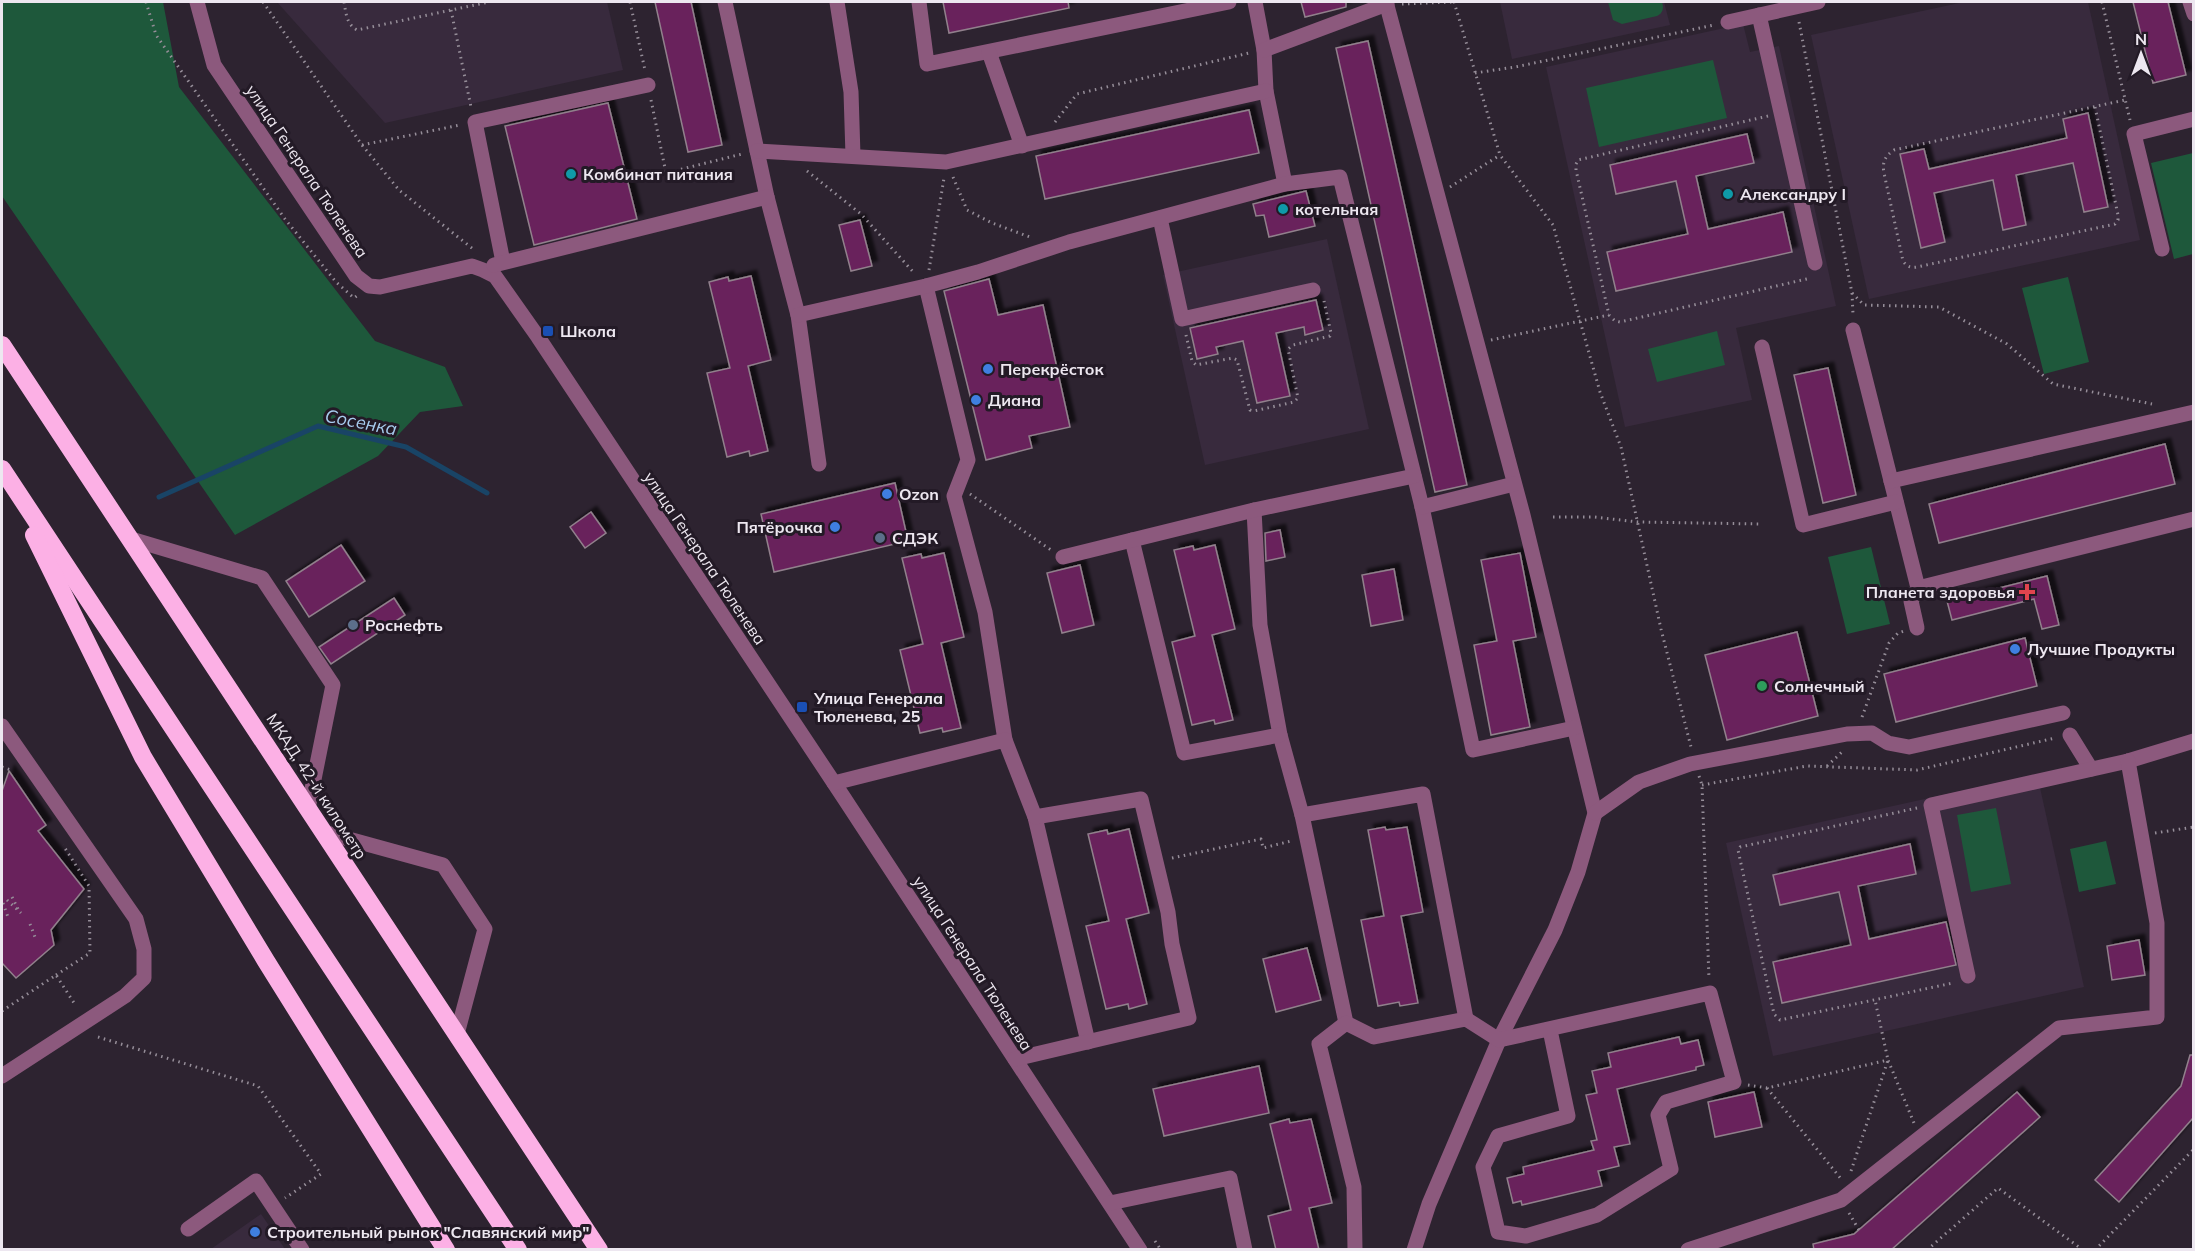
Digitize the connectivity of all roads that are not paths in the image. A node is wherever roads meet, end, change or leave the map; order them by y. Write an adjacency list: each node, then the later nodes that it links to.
1 (197, 2): 28 (street, улица Генерала Тюленева)
2 (725, 2): 20 (street)
3 (837, 2): 21 (street)
4 (919, 2): 15 (street)
5 (1229, 2): 15 (street)
6 (1255, 2): 14 (street)
7 (1818, 2): 10 (street)
8 (2190, 2): 11 (street)
9 (1386, 3): 14 (street); 40 (street)
10 (1790, 6): 12 (street)
11 (2193, 14)
12 (1759, 15): 13 (street); 27 (street)
13 (1728, 22)
14 (1264, 50): 17 (street)
15 (989, 52): 19 (street)
16 (648, 85): 26 (street)
17 (1266, 91): 19 (street); 22 (street)
18 (2193, 119): 25 (street)
19 (1022, 146): 21 (street)
20 (757, 151): 21 (street); 23 (street)
21 (853, 156)
22 (1285, 184): 24 (street); 38 (street)
23 (767, 197): 26 (street); 31 (street)
24 (1160, 218): 29 (street); 30 (street)
25 (2162, 249)
26 (503, 262): 28 (street)
27 (1815, 263)
28 (483, 270): 59 (street, улица Генерала Тюленева)
29 (926, 286): 31 (street); 55 (street)
30 (1313, 290)
31 (798, 315): 36 (street)
32 (1853, 330): 39 (street)
33 (2, 345): 45 (highway, МКАД, 42-й километр)
34 (1762, 347): 41 (street)
35 (2192, 417): 39 (street)
36 (819, 464)
37 (2, 469): 77 (highway); 78 (highway)
38 (1414, 476): 42 (street); 43 (street)
39 (1891, 481): 41 (street)
40 (1514, 484): 42 (street); 52 (street)
41 (1896, 502): 48 (street)
42 (1422, 507): 52 (street)
43 (1254, 510): 46 (street); 53 (street)
44 (2193, 519): 48 (street)
45 (130, 539): 60 (highway, МКАД, 42-й километр); 60 (street)
46 (1132, 540): 47 (street); 53 (street)
47 (1063, 557)
48 (1918, 588): 49 (street)
49 (1917, 627)
50 (2063, 713): 61 (street)
51 (2, 726): 73 (street)
52 (1574, 728): 61 (street)
53 (1280, 735): 62 (street)
54 (2070, 735): 58 (street)
55 (1005, 740): 59 (street); 63 (street)
56 (2193, 741): 57 (street)
57 (2128, 761): 58 (street); 84 (street)
58 (2091, 769): 65 (street)
59 (834, 783): 72 (street, улица Генерала Тюленева)
60 (308, 809): 64 (highway, МКАД, 42-й километр)
61 (1595, 813): 70 (street)
62 (1302, 814): 66 (street); 67 (street)
63 (1035, 818): 71 (street); 71 (street)
64 (323, 832): 69 (highway, МКАД, 42-й километр); 69 (street)
65 (1968, 976)
66 (1466, 1019): 67 (street); 70 (street)
67 (1346, 1023): 82 (street)
68 (1550, 1030): 68 (street); 70 (street)
69 (457, 1034): 79 (highway, МКАД, 42-й километр)
70 (1499, 1040): 83 (street)
71 (1088, 1042): 72 (street)
72 (1015, 1059): 74 (street, улица Генерала Тюленева)
73 (2, 1076)
74 (1110, 1203): 80 (street, улица Генерала Тюленева); 81 (street)
75 (188, 1229): 76 (street)
76 (302, 1250)
77 (446, 1250)
78 (518, 1250)
79 (599, 1250)
80 (1140, 1250)
81 (1245, 1250)
82 (1354, 1250)
83 (1414, 1250)
84 (1688, 1250)

